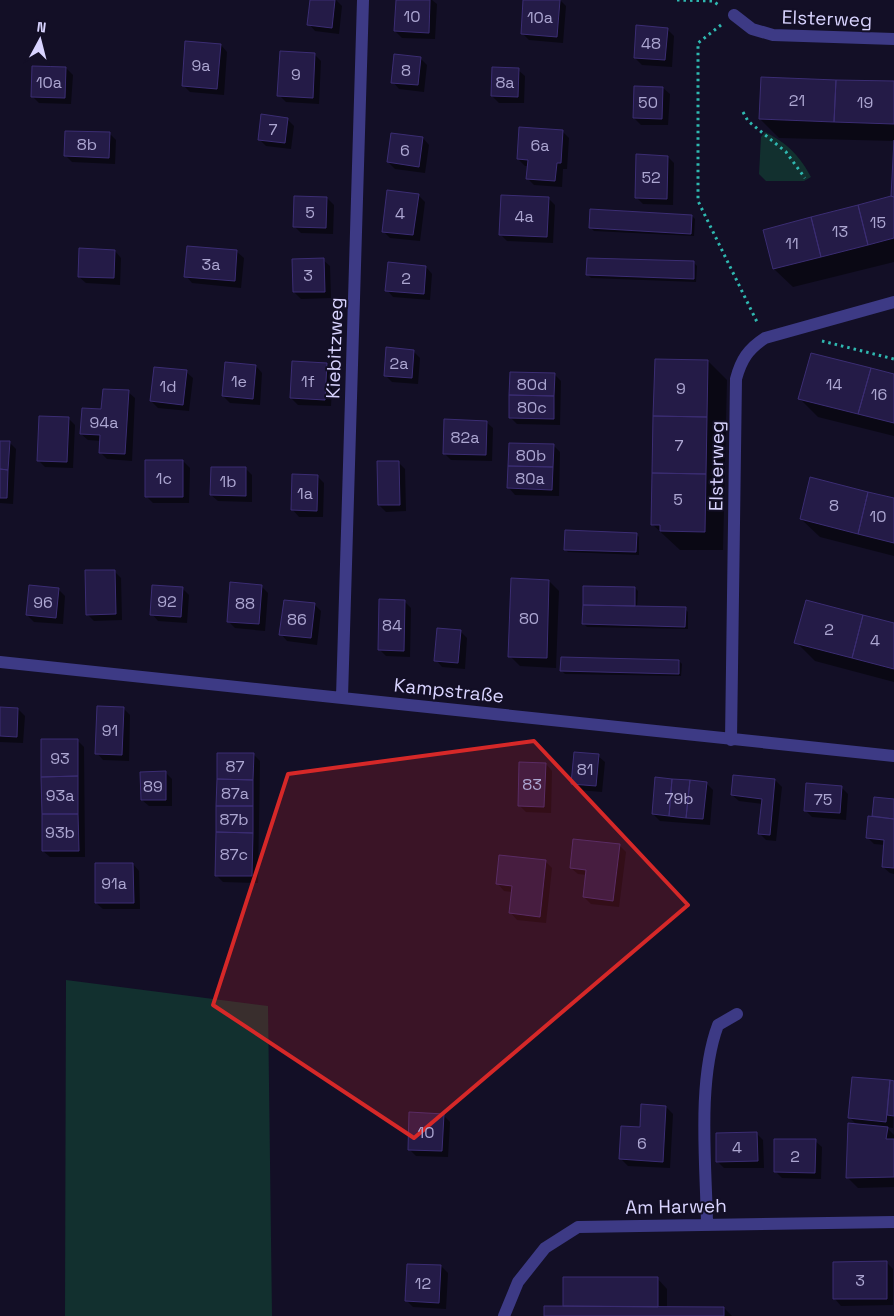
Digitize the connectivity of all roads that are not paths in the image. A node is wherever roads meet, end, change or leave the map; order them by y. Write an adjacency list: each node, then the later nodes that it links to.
1 (363, 0): 6 (street, Kiebitzweg)
2 (734, 15): 3 (street, Elsterweg)
3 (894, 39)
4 (894, 302): 7 (street, Elsterweg)
5 (0, 662): 6 (street, Kampstraße)
6 (342, 697): 7 (street, Kampstraße)
7 (731, 740): 8 (street, Kampstraße)
8 (894, 756)
9 (737, 1014): 11 (street)
10 (894, 1222): 11 (street, Am Harweh)
11 (707, 1224): 12 (street, Am Harweh)
12 (504, 1316)

